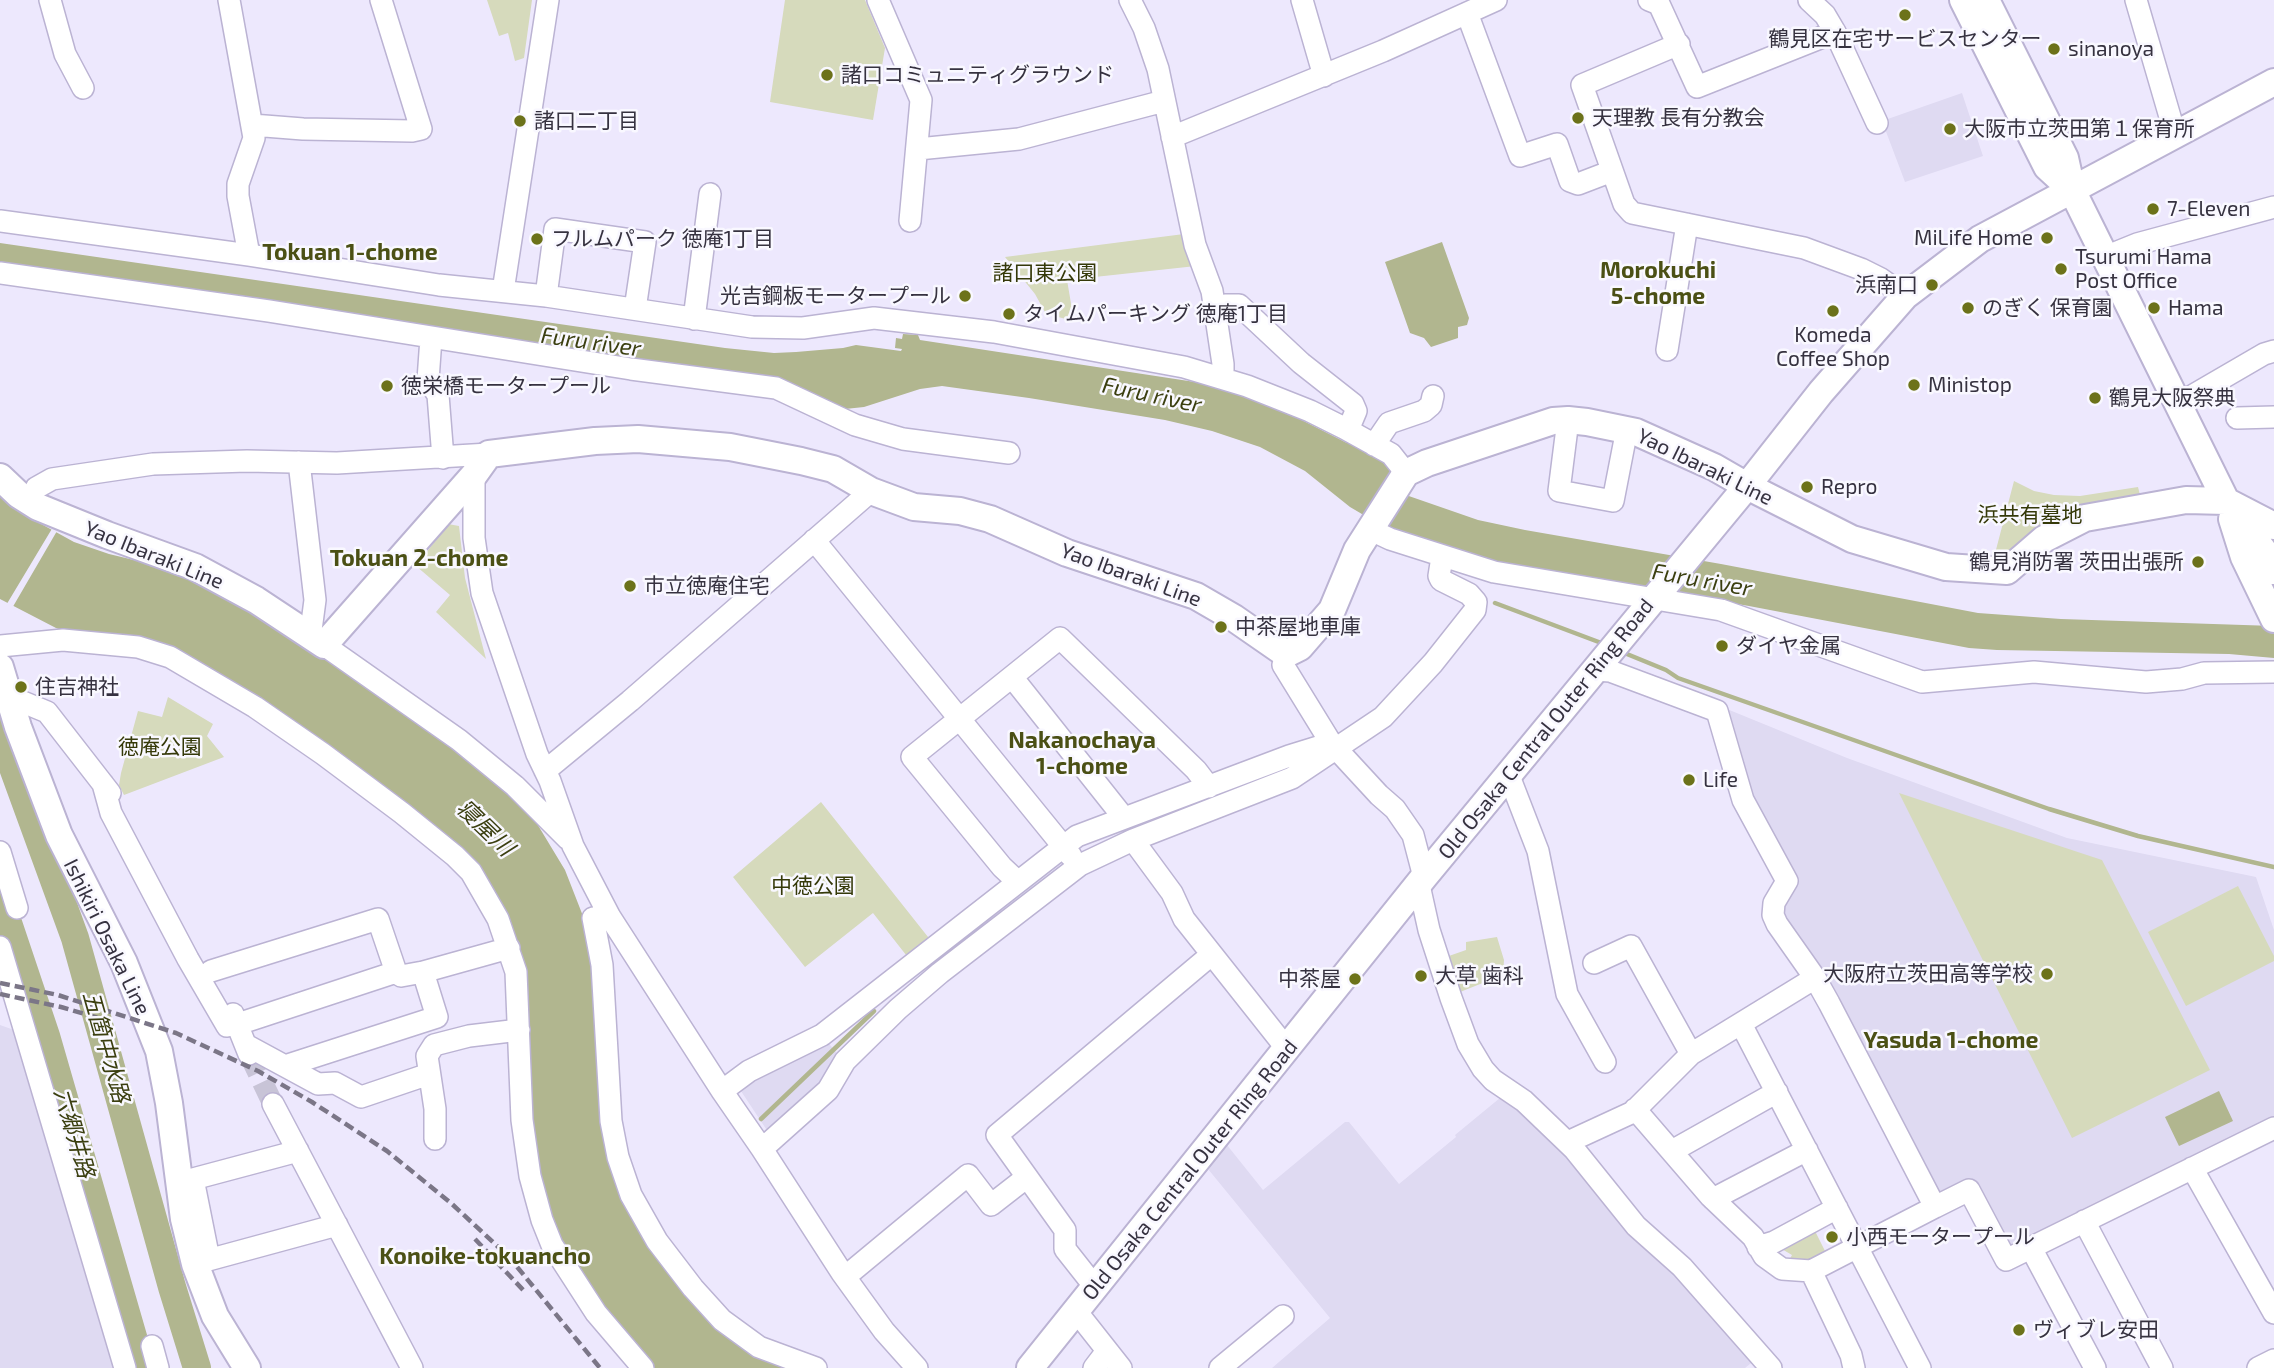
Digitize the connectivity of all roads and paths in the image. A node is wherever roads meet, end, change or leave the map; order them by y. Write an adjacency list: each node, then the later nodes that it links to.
1 (50, 0): 20 (street)
2 (229, 0): 23 (street)
3 (381, 0): 23 (street)
4 (548, 0): 37 (street)
5 (878, 0): 26 (street)
6 (1130, 0): 21 (street)
7 (1302, 0): 18 (street)
8 (1446, 0): 15 (street)
9 (1496, 0): 15 (street)
10 (1650, 0): 17 (street)
11 (1810, 0): 16 (street)
12 (1963, 0): 28 (main road)
13 (1986, 0): 28 (main road)
14 (2136, 0): 24 (street)
15 (1459, 17): 18 (street); 27 (street)
16 (1835, 32): 17 (street); 22 (street)
17 (1679, 44): 27 (street)
18 (1324, 76): 25 (street)
19 (2274, 82): 24 (main road, Old Osaka Central Outer Ring Road)
20 (83, 88)
21 (1164, 101): 25 (street); 26 (street)
22 (1877, 123)
23 (252, 125): 34 (street)
24 (2175, 134): 28 (main road, Old Osaka Central Outer Ring Road)
25 (1172, 137): 40 (street)
26 (918, 149): 32 (street)
27 (1612, 171): 33 (street)
28 (2072, 190): 35 (main road); 39 (main road, Old Osaka Central Outer Ring Road)
29 (710, 194): 42 (street)
30 (2274, 207): 35 (street)
31 (0, 220): 34 (street)
32 (910, 221)
33 (1687, 224): 39 (street); 44 (street)
34 (249, 255): 37 (street)
35 (2105, 257): 48 (main road)
36 (0, 273): 43 (street)
37 (503, 291): 38 (street)
38 (546, 296): 41 (street); 41 (street)
39 (1905, 296): 61 (main road, Old Osaka Central Outer Ring Road)
40 (1215, 308): 46 (street); 53 (street)
41 (635, 309): 42 (street)
42 (694, 319): 46 (street)
43 (431, 338): 55 (street); 56 (street)
44 (1667, 350)
45 (2274, 351): 48 (street)
46 (1223, 378): 53 (street)
47 (1433, 396): 54 (street)
48 (2178, 404): 64 (main road)
49 (2274, 417): 50 (street)
50 (2237, 418)
51 (1568, 420): 52 (main road, Yao Ibaraki Line); 52 (street); 60 (main road, Yao Ibaraki Line)
52 (1627, 429): 61 (main road, Yao Ibaraki Line)
53 (1348, 430): 54 (street)
54 (1374, 445): 60 (street)
55 (1009, 453)
56 (443, 457): 57 (street); 58 (street)
57 (299, 462): 62 (street); 72 (street)
58 (482, 465): 63 (main road, Yao Ibaraki Line); 72 (main road); 83 (street)
59 (0, 477): 72 (main road, Yao Ibaraki Line)
60 (1402, 480): 66 (main road)
61 (1747, 486): 64 (main road, Yao Ibaraki Line); 70 (main road, Old Osaka Central Outer Ring Road)
62 (36, 488)
63 (871, 491): 67 (street); 74 (main road, Yao Ibaraki Line)
64 (2226, 501): 65 (main road, Yao Ibaraki Line); 69 (main road); 71 (main road)
65 (2274, 526)
66 (1373, 527): 68 (street); 74 (main road)
67 (814, 540): 80 (street); 83 (street)
68 (1442, 556): 70 (street); 81 (street)
69 (2274, 571)
70 (1655, 596): 75 (main road, Old Osaka Central Outer Ring Road); 77 (street)
71 (2273, 617)
72 (317, 641): 89 (street)
73 (0, 646): 98 (street)
74 (1286, 654): 81 (street)
75 (1598, 666): 84 (main road, Old Osaka Central Outer Ring Road); 104 (street)
76 (0, 667): 79 (main road, Ishikiri Osaka Line)
77 (2274, 672)
78 (1012, 677): 80 (street); 86 (street); 87 (street)
79 (9, 700): 85 (street); 136 (main road, Ishikiri Osaka Line)
80 (960, 719): 90 (street); 93 (street)
81 (1333, 746): 82 (street); 94 (street)
82 (1307, 759): 86 (street); 88 (street)
83 (545, 771): 89 (street)
84 (1509, 775): 94 (main road, Old Osaka Central Outer Ring Road); 112 (street)
85 (103, 784): 101 (street); 107 (street)
86 (1209, 787): 87 (street)
87 (1124, 818): 90 (street)
88 (1133, 840): 92 (street); 99 (street)
89 (573, 846): 115 (street)
90 (1063, 847): 92 (street); 93 (street)
91 (0, 852): 95 (street)
92 (1080, 865): 106 (street)
93 (1018, 881): 105 (street)
94 (1422, 881): 110 (main road, Old Osaka Central Outer Ring Road); 121 (street)
95 (17, 908)
96 (593, 918): 151 (street)
97 (0, 947): 146 (street)
98 (509, 948): 103 (street); 109 (street)
99 (1211, 955): 110 (street); 127 (street)
100 (1594, 962): 111 (street)
101 (211, 971): 102 (street); 107 (street)
102 (396, 972): 103 (street); 107 (street)
103 (423, 972): 113 (street)
104 (1815, 978): 108 (street); 129 (street)
105 (881, 989): 106 (street); 115 (street)
106 (898, 1009): 122 (street)
107 (238, 1024): 113 (street)
108 (1741, 1024): 111 (street); 116 (street)
109 (519, 1030): 114 (street); 150 (street)
110 (1287, 1049): 139 (main road, Old Osaka Central Outer Ring Road)
111 (1691, 1054): 118 (street)
112 (1605, 1062)
113 (285, 1066): 114 (street)
114 (429, 1074): 120 (street)
115 (722, 1091): 122 (street)
116 (1777, 1091): 123 (street); 125 (street)
117 (273, 1104): 124 (street)
118 (1635, 1110): 121 (street); 125 (street)
119 (2274, 1128): 126 (street)
120 (435, 1139)
121 (1568, 1142): 157 (street)
122 (762, 1149): 138 (street)
123 (1807, 1150): 128 (street); 130 (street)
124 (298, 1151): 132 (street); 136 (street)
125 (1672, 1151): 128 (street)
126 (2192, 1168): 131 (street); 141 (street)
127 (1027, 1177): 138 (street); 139 (street)
128 (1713, 1199): 134 (street)
129 (1935, 1207): 133 (street); 135 (street)
130 (1838, 1208): 133 (street); 134 (street)
131 (2084, 1221): 135 (street); 161 (street)
132 (337, 1224): 136 (street); 149 (street)
133 (1857, 1246): 137 (street); 159 (street)
134 (1759, 1247): 137 (street)
135 (2031, 1248): 160 (street)
136 (202, 1261): 148 (main road, Ishikiri Osaka Line)
137 (1811, 1271): 158 (street)
138 (845, 1277): 152 (street)
139 (1095, 1287): 140 (main road, Old Osaka Central Outer Ring Road)
140 (1076, 1311): 144 (street); 153 (main road, Old Osaka Central Outer Ring Road)
141 (2274, 1313)
142 (1283, 1316): 156 (street)
143 (152, 1346): 147 (street)
144 (1107, 1351): 154 (street); 155 (street)
145 (2274, 1360): 162 (street)
146 (125, 1368)
147 (158, 1368)
148 (247, 1368)
149 (412, 1368)
150 (643, 1368)
151 (816, 1368)
152 (917, 1368)
153 (1030, 1368)
154 (1094, 1368)
155 (1121, 1368)
156 (1220, 1368)
157 (1771, 1368)
158 (1854, 1368)
159 (1920, 1368)
160 (2095, 1368)
161 (2162, 1368)
162 (2258, 1368)

